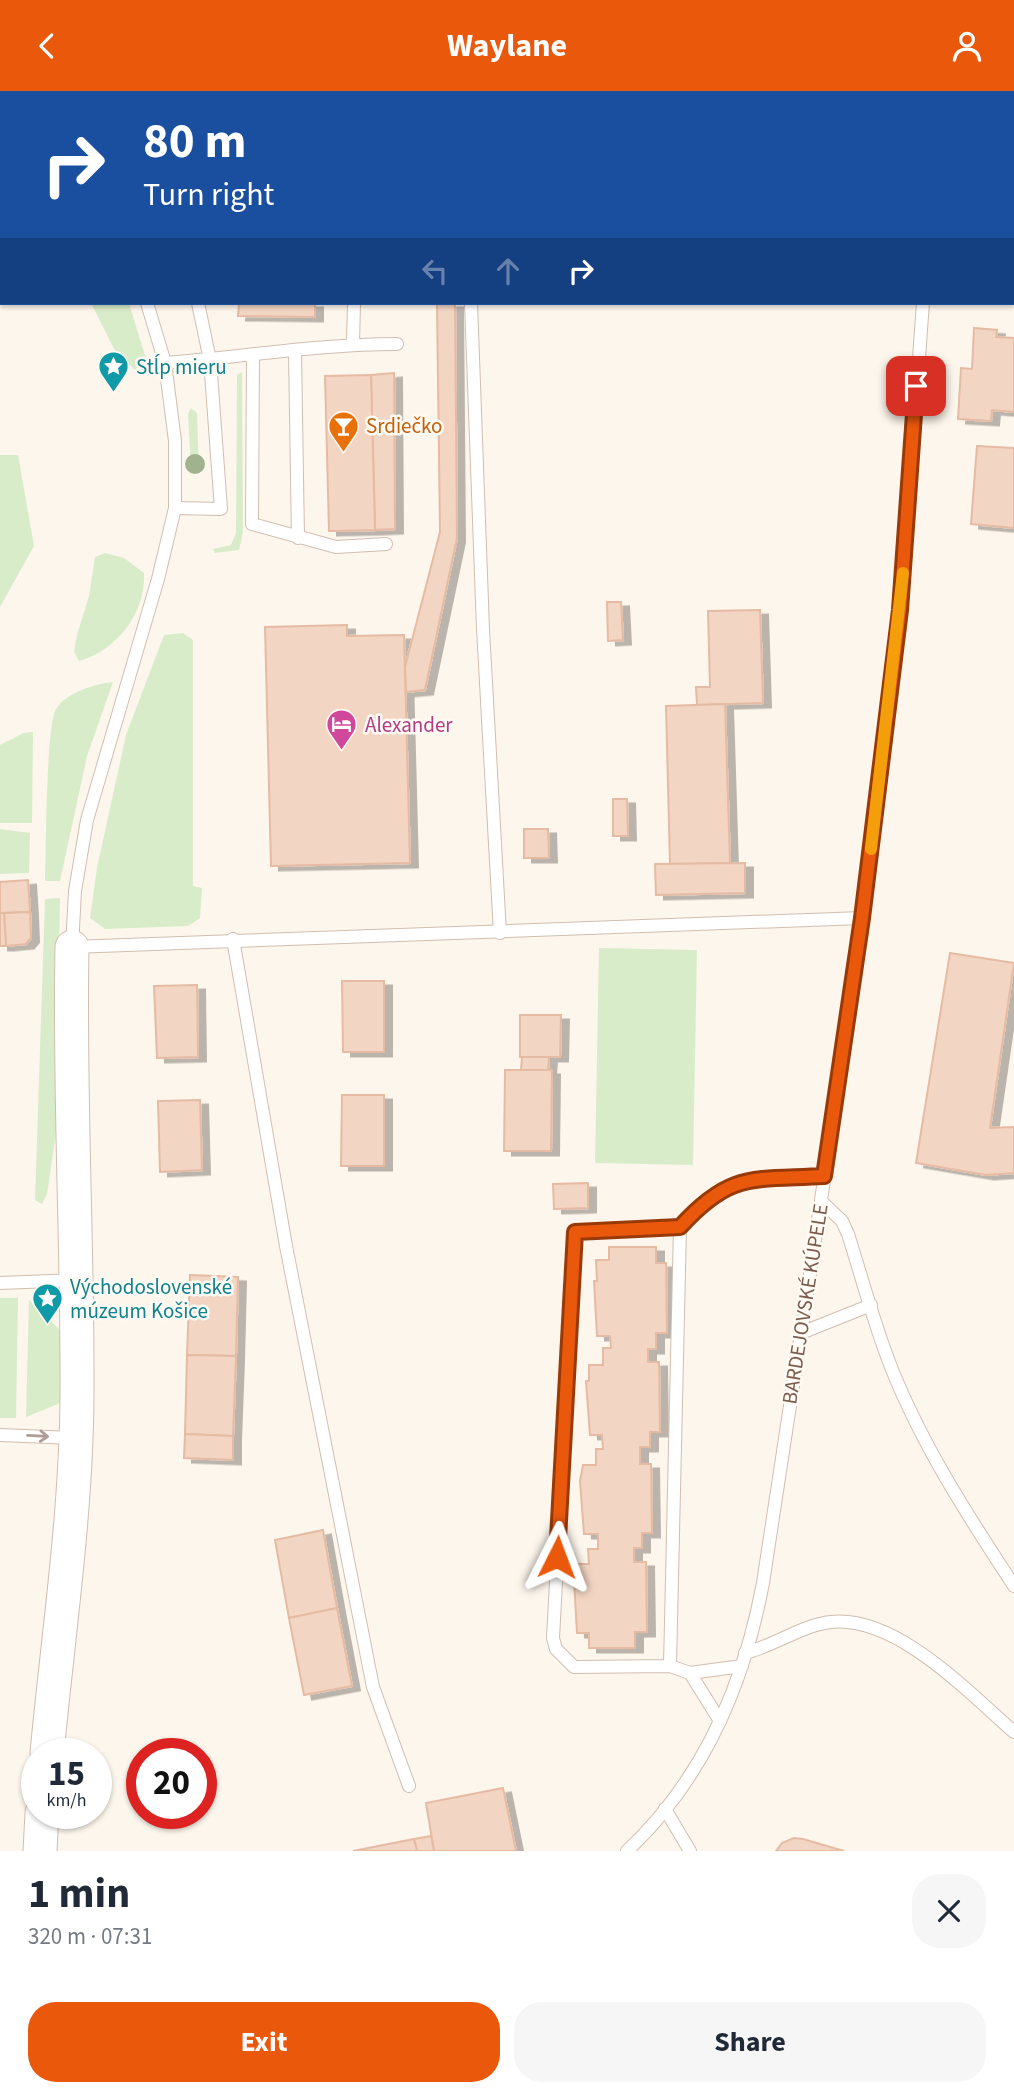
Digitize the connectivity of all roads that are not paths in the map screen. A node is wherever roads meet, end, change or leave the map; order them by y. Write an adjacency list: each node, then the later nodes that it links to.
1 (148, 305): 11 (lane)
2 (198, 305): 10 (lane)
3 (354, 305): 6 (lane)
4 (471, 305): 16 (lane)
5 (923, 305): 15 (lane, BARDEJOVSKÉ KÚPELE)
6 (353, 344): 7 (lane); 8 (lane)
7 (397, 344)
8 (295, 352): 9 (lane); 13 (lane)
9 (253, 356): 10 (lane); 13 (lane)
10 (210, 360): 11 (lane); 12 (lane)
11 (165, 363): 12 (lane)
12 (175, 508): 18 (lane)
13 (298, 538): 14 (lane)
14 (386, 544)
15 (862, 918): 16 (lane); 19 (lane, BARDEJOVSKÉ KÚPELE)
16 (500, 933): 17 (lane)
17 (233, 939): 18 (lane); 35 (lane)
18 (72, 947): 22 (street)
19 (824, 1176): 20 (lane, BARDEJOVSKÉ KÚPELE); 21 (lane)
20 (821, 1201): 24 (lane); 25 (lane, BARDEJOVSKÉ KÚPELE)
21 (680, 1227): 30 (lane); 30 (lane)
22 (76, 1280): 23 (lane); 27 (street)
23 (0, 1283)
24 (871, 1305): 25 (lane); 28 (lane)
25 (801, 1333): 29 (lane, BARDEJOVSKÉ KÚPELE)
26 (0, 1435): 27 (lane, one-way to 27)
27 (76, 1438): 34 (street)
28 (1014, 1586)
29 (744, 1660): 31 (lane); 32 (lane, BARDEJOVSKÉ KÚPELE); 33 (lane)
30 (670, 1666): 31 (lane)
31 (690, 1673): 32 (lane)
32 (720, 1721): 36 (lane, BARDEJOVSKÉ KÚPELE)
33 (1014, 1732)
34 (48, 1738)
35 (409, 1786)
36 (665, 1809): 39 (lane, BARDEJOVSKÉ KÚPELE); 40 (lane)
37 (41, 1829): 38 (street)
38 (40, 1851)
39 (627, 1851)
40 (690, 1851)

